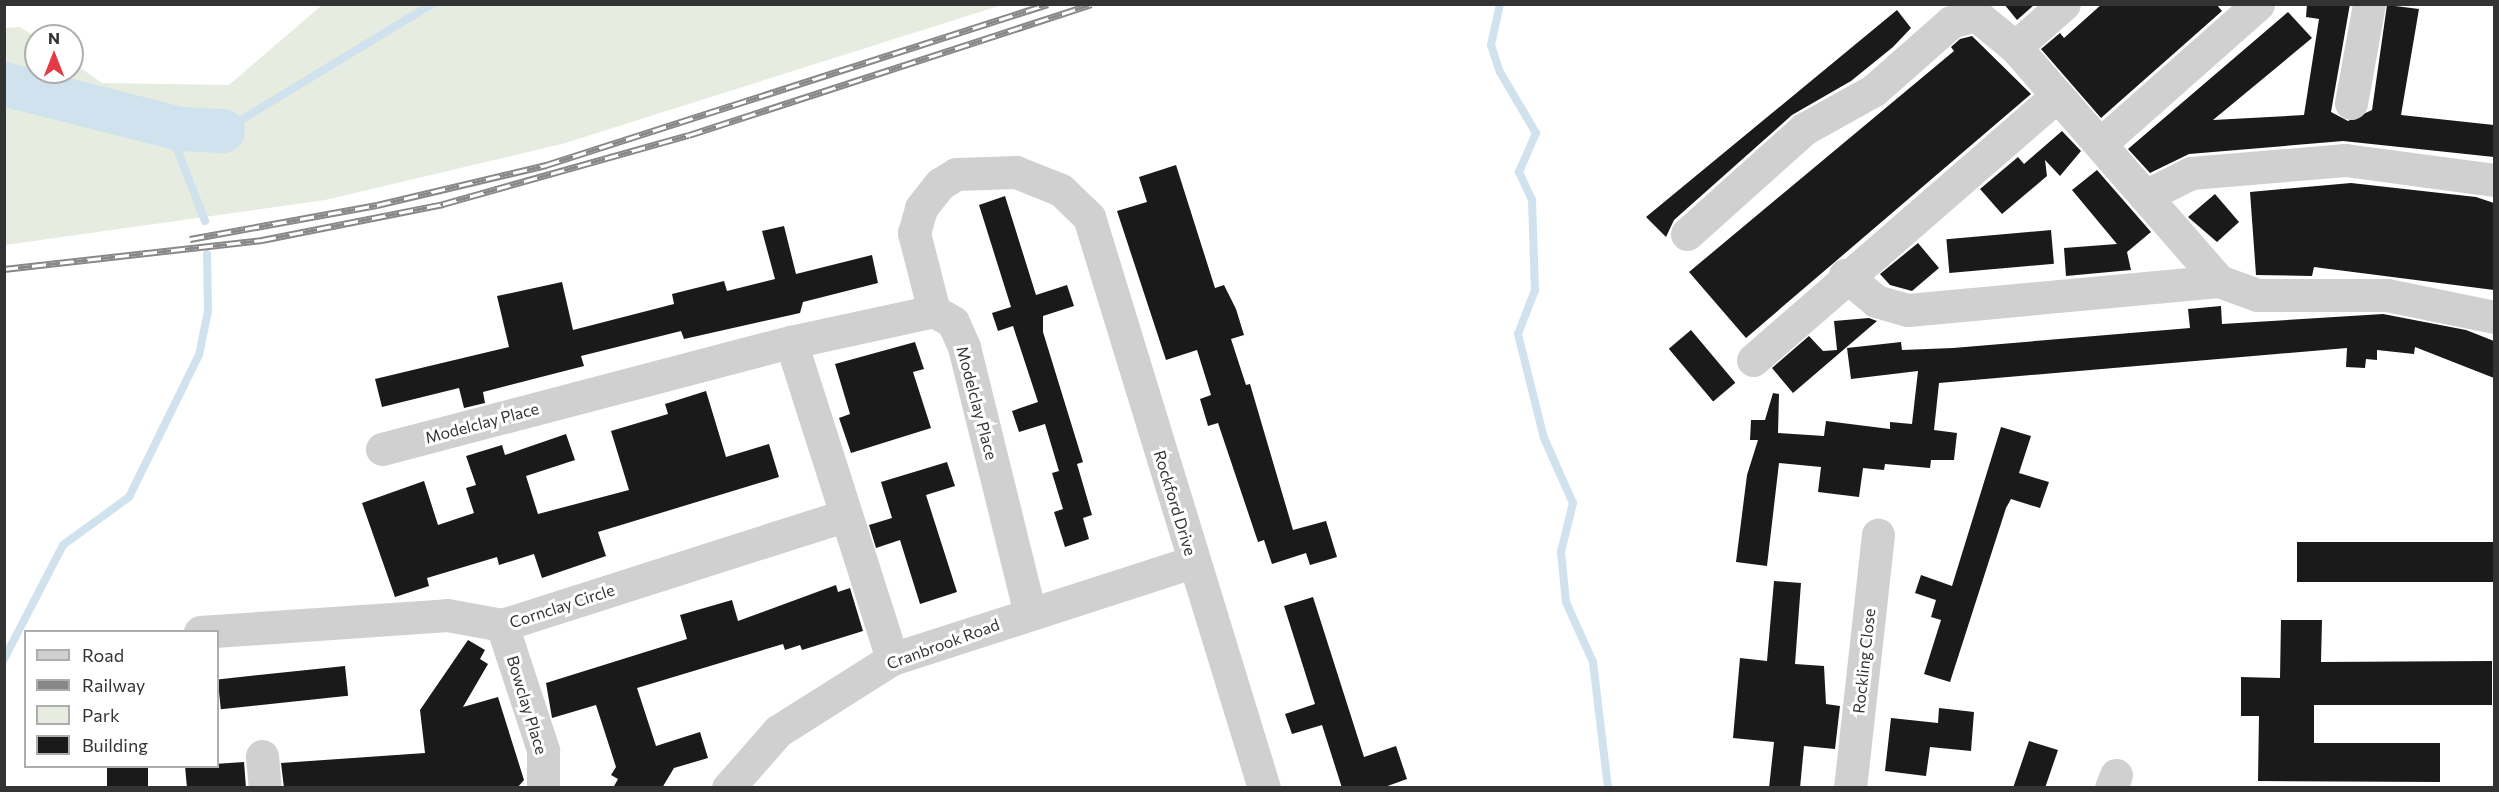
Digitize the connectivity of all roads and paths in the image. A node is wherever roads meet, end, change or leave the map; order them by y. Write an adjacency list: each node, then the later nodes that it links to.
1 (2064, 4): 4 (street)
2 (2258, 4): 7 (street)
3 (2369, 4): 6 (street)
4 (2015, 47): 5 (street); 10 (street)
5 (2057, 96): 7 (street); 11 (street)
6 (2351, 102)
7 (2100, 144): 9 (street)
8 (2494, 180): 9 (street)
9 (2149, 194): 12 (street)
10 (1687, 234)
11 (1845, 275): 12 (street); 16 (street)
12 (2219, 281): 14 (street)
13 (934, 310): 15 (street, Modelclay Place); 20 (street, Rockford Drive); 21 (street, Modelclay Place)
14 (2494, 317)
15 (791, 342): 17 (street, Modelclay Place); 18 (street)
16 (1753, 360)
17 (382, 449)
18 (843, 516): 22 (street, Cornclay Circle); 24 (street)
19 (1878, 535): 28 (street, Rockling Close)
20 (1193, 562): 21 (street, Cranbrook Road); 27 (street, Rockford Drive)
21 (1030, 614): 24 (street, Cranbrook Road)
22 (502, 625): 23 (street, Cornclay Circle); 25 (street, Bowclay Place)
23 (219, 631)
24 (892, 659): 26 (street, Cranbrook Road)
25 (543, 788)
26 (728, 788)
27 (1264, 788)
28 (1850, 788)

